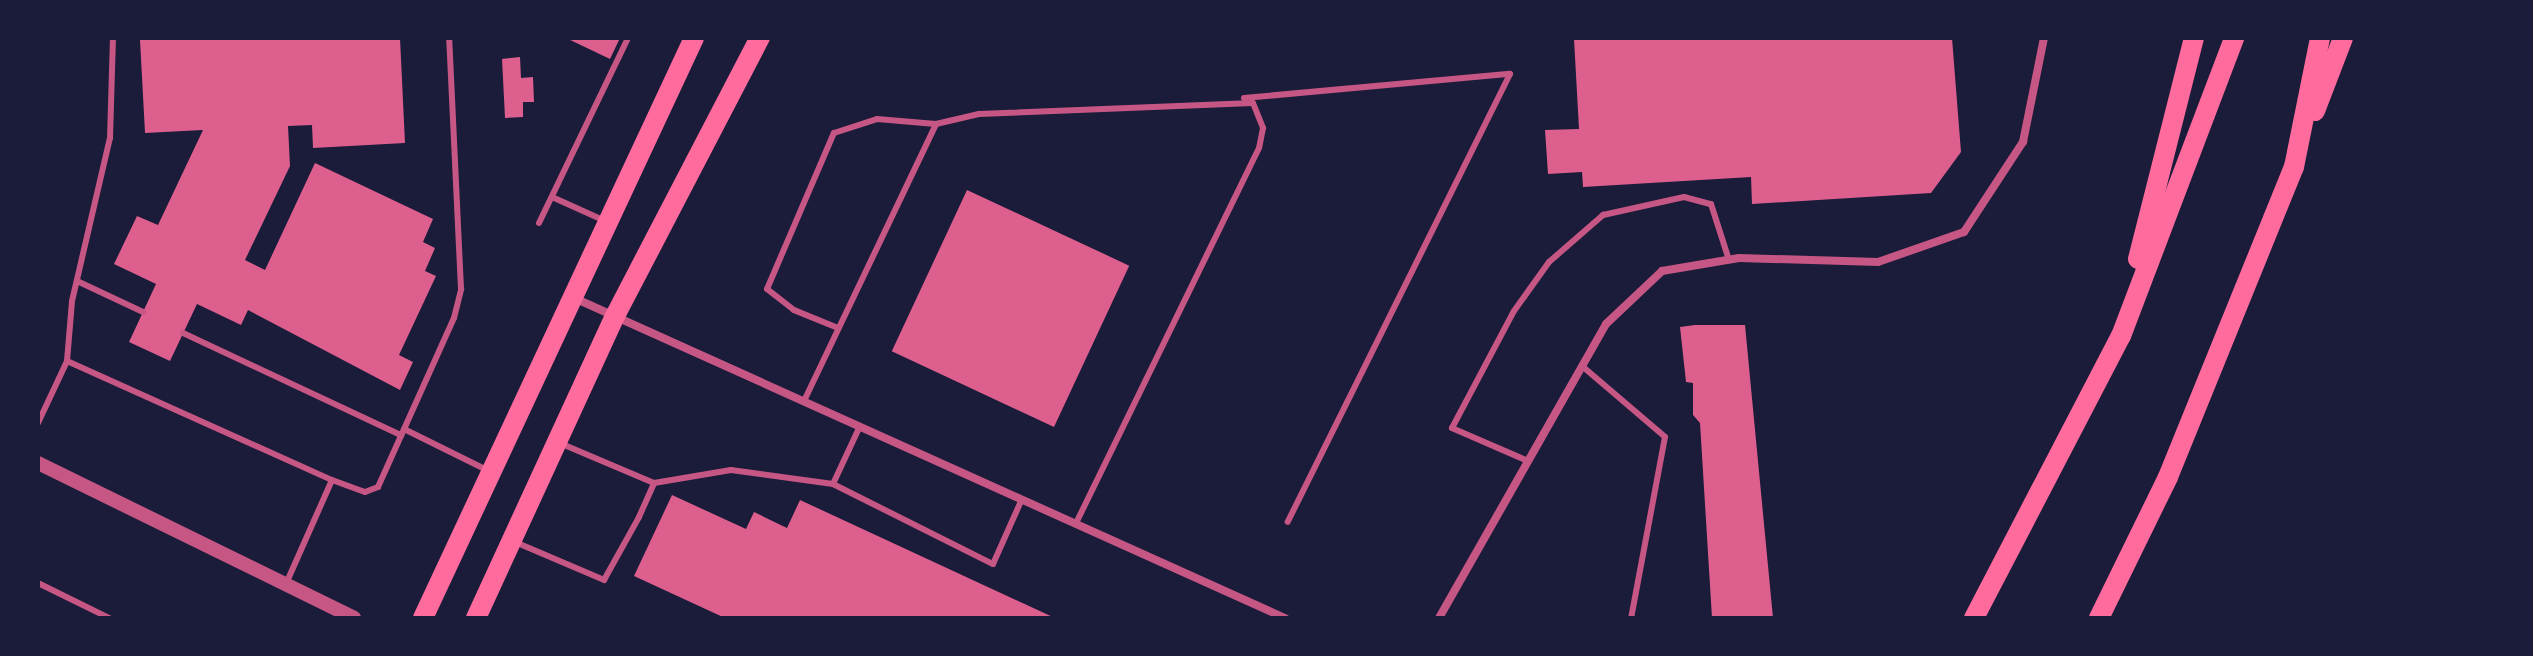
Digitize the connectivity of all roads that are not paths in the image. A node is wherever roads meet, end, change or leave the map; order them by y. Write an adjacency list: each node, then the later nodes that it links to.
1 (113, 38): 18 (lane)
2 (449, 38): 30 (lane)
3 (628, 38): 14 (lane)
4 (694, 38): 15 (main road)
5 (760, 38): 21 (main road)
6 (2044, 38): 17 (street)
7 (2194, 38): 24 (main road)
8 (2234, 38): 24 (main road)
9 (2320, 38): 13 (main road)
10 (2343, 38): 13 (main road)
11 (1238, 99): 12 (lane); 39 (lane); 40 (lane)
12 (936, 124): 22 (lane); 22 (lane)
13 (2294, 167): 52 (main road)
14 (552, 197): 15 (lane); 16 (lane)
15 (607, 222): 19 (main road)
16 (539, 223)
17 (1729, 260): 26 (street); 32 (lane)
18 (77, 281): 20 (lane); 25 (lane)
19 (572, 297): 21 (street); 34 (main road)
20 (143, 312)
21 (615, 316): 27 (street); 31 (main road)
22 (838, 328): 27 (lane)
23 (183, 333): 30 (lane)
24 (2121, 336): 51 (main road)
25 (67, 361): 28 (lane); 35 (lane)
26 (1582, 366): 32 (street); 50 (lane)
27 (804, 401): 29 (street)
28 (38, 423)
29 (860, 426): 37 (lane); 38 (street)
30 (403, 432): 34 (lane); 35 (lane)
31 (557, 441): 36 (lane); 41 (main road)
32 (1528, 461): 49 (street)
33 (38, 463): 43 (street)
34 (491, 472): 46 (main road)
35 (332, 480): 43 (lane)
36 (654, 483): 37 (lane); 41 (lane)
37 (833, 484): 38 (lane)
38 (1022, 499): 40 (street)
39 (1288, 522)
40 (1076, 524): 48 (street)
41 (512, 540): 47 (main road)
42 (38, 583): 44 (lane)
43 (286, 584): 45 (street)
44 (109, 618)
45 (354, 618)
46 (423, 618)
47 (476, 618)
48 (1285, 618)
49 (1439, 618)
50 (1631, 618)
51 (1974, 618)
52 (2099, 618)

